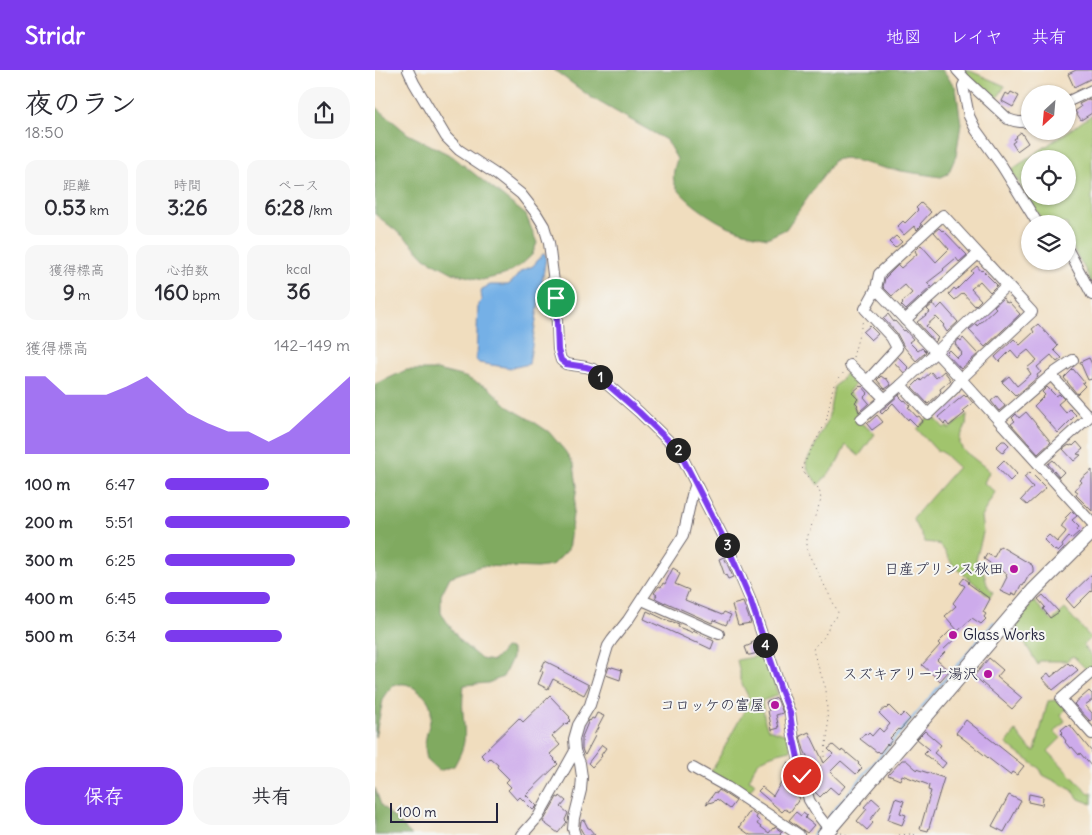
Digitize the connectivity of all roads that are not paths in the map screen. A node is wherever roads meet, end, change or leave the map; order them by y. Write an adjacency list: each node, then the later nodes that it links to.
1 (408, 70): 25 (street)
2 (957, 70): 3 (street)
3 (965, 80): 6 (street); 7 (street)
4 (1092, 90): 5 (street)
5 (1076, 98)
6 (1021, 123)
7 (1032, 215)
8 (978, 254): 10 (street); 11 (street); 13 (street)
9 (1076, 265): 12 (street)
10 (1007, 285): 14 (street); 18 (street)
11 (876, 290): 13 (street); 19 (street)
12 (1092, 294)
13 (905, 320): 14 (street)
14 (936, 352): 18 (street); 20 (street)
15 (1073, 360): 17 (street)
16 (851, 365): 19 (street)
17 (1051, 375): 23 (street); 24 (street)
18 (961, 379): 20 (street); 23 (street)
19 (867, 381): 21 (street)
20 (901, 385): 21 (street)
21 (884, 398): 22 (street)
22 (861, 419)
23 (999, 420): 24 (street)
24 (1038, 463): 26 (street)
25 (696, 484): 28 (street); 34 (street)
26 (1092, 523)
27 (1092, 532): 34 (highway)
28 (642, 600): 29 (street); 32 (street)
29 (719, 634)
30 (1090, 679): 31 (street)
31 (1092, 734)
32 (575, 751): 35 (street); 36 (street)
33 (693, 768): 37 (street)
34 (827, 832)
35 (522, 835)
36 (575, 835)
37 (799, 835)

